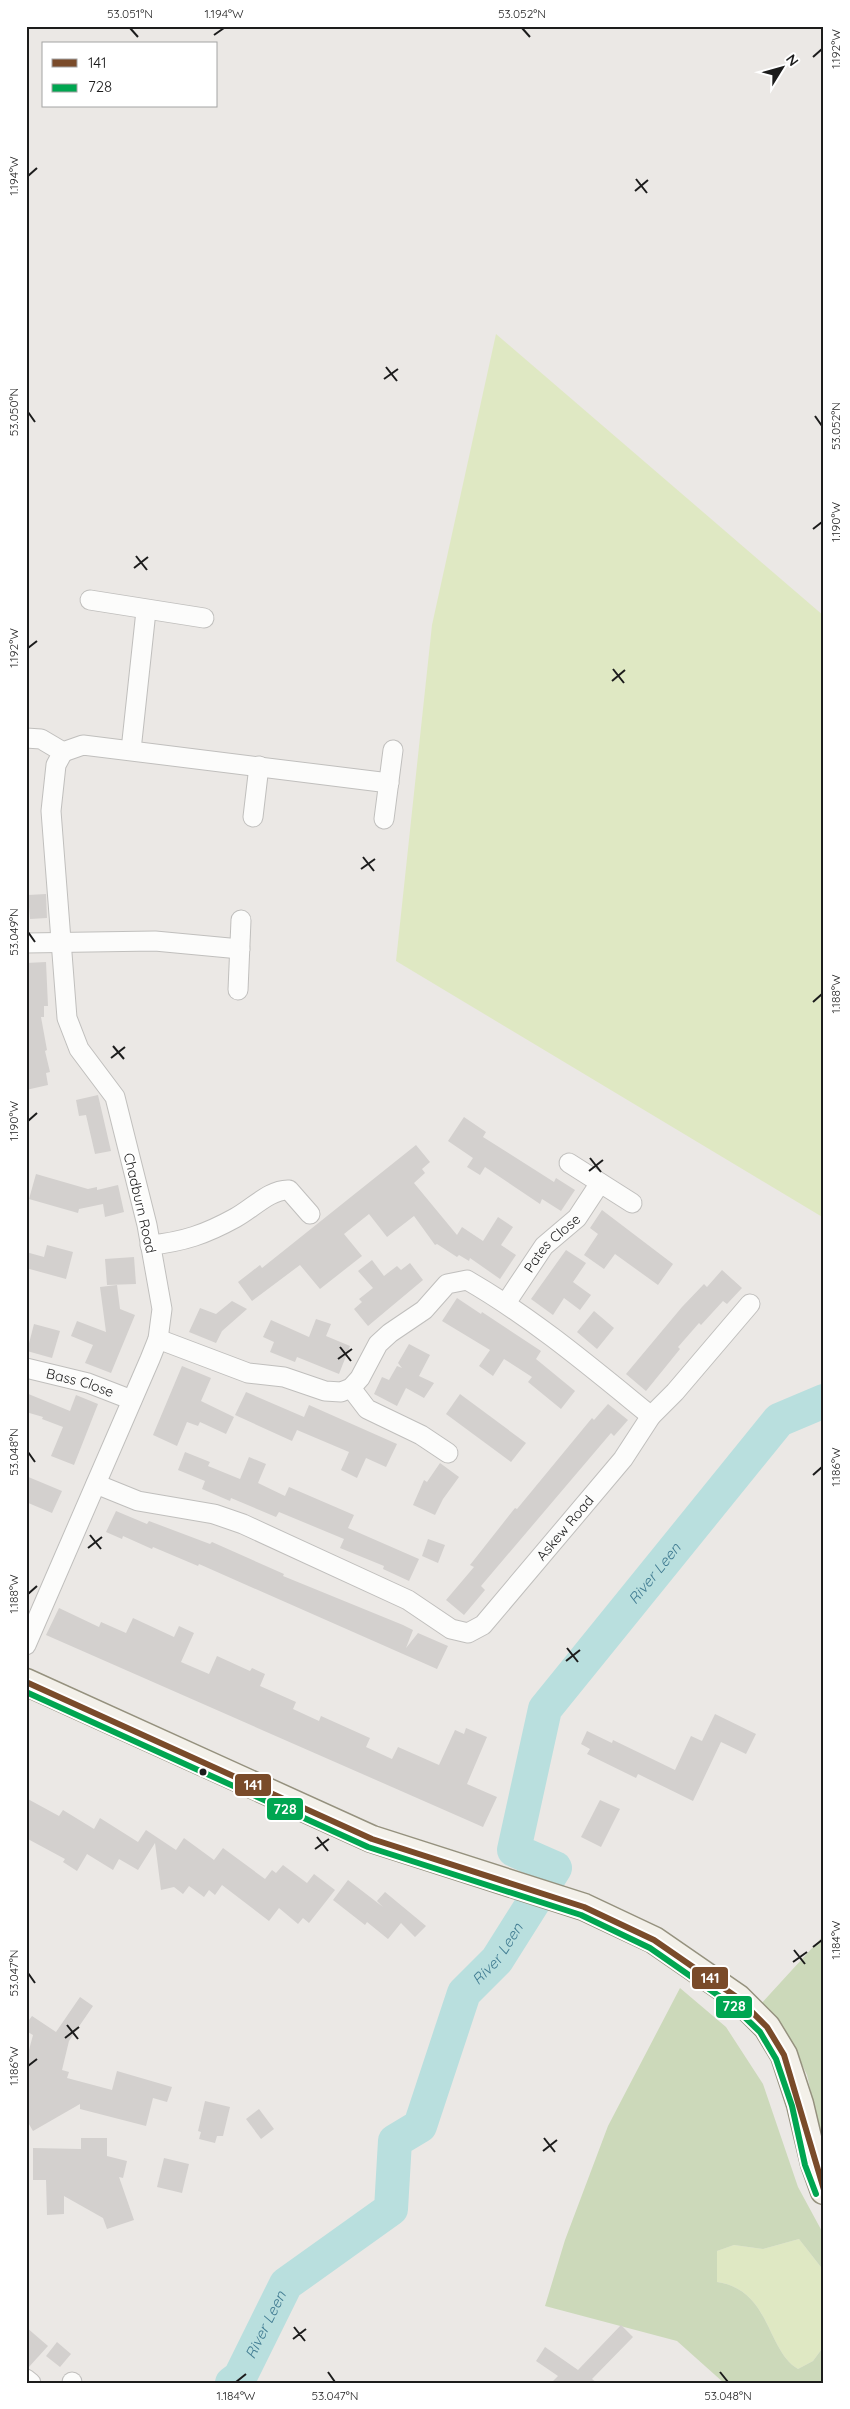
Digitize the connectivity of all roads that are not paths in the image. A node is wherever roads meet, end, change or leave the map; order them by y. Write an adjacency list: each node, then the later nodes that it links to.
1 (90, 600): 2 (street)
2 (146, 610): 3 (street); 5 (street)
3 (204, 618)
4 (26, 738): 7 (street)
5 (131, 750): 7 (street); 8 (street)
6 (393, 750): 9 (street)
7 (63, 752): 13 (street, Chadburn Road)
8 (259, 766): 9 (street); 10 (street)
9 (389, 783): 11 (street)
10 (253, 817)
11 (384, 819)
12 (242, 920): 15 (street)
13 (60, 942): 14 (street); 15 (street); 21 (street, Chadburn Road)
14 (26, 943)
15 (240, 949): 16 (street)
16 (238, 990)
17 (569, 1163): 18 (street)
18 (600, 1183): 19 (street); 22 (street, Pates Close)
19 (632, 1204)
20 (310, 1214): 21 (street)
21 (150, 1244): 24 (street, Chadburn Road)
22 (506, 1304): 26 (street); 28 (street)
23 (750, 1304): 28 (street, Askew Road)
24 (158, 1338): 26 (street); 27 (street, Chadburn Road)
25 (26, 1368): 27 (street, Bass Close)
26 (351, 1388): 29 (street)
27 (132, 1400): 30 (street, Chadburn Road)
28 (651, 1416): 30 (street, Askew Road)
29 (448, 1453)
30 (96, 1484): 31 (street, Chadburn Road)
31 (26, 1644)
32 (26, 1682): 33 (street)
33 (824, 2191)
34 (26, 2379): 35 (street)
35 (31, 2383)

